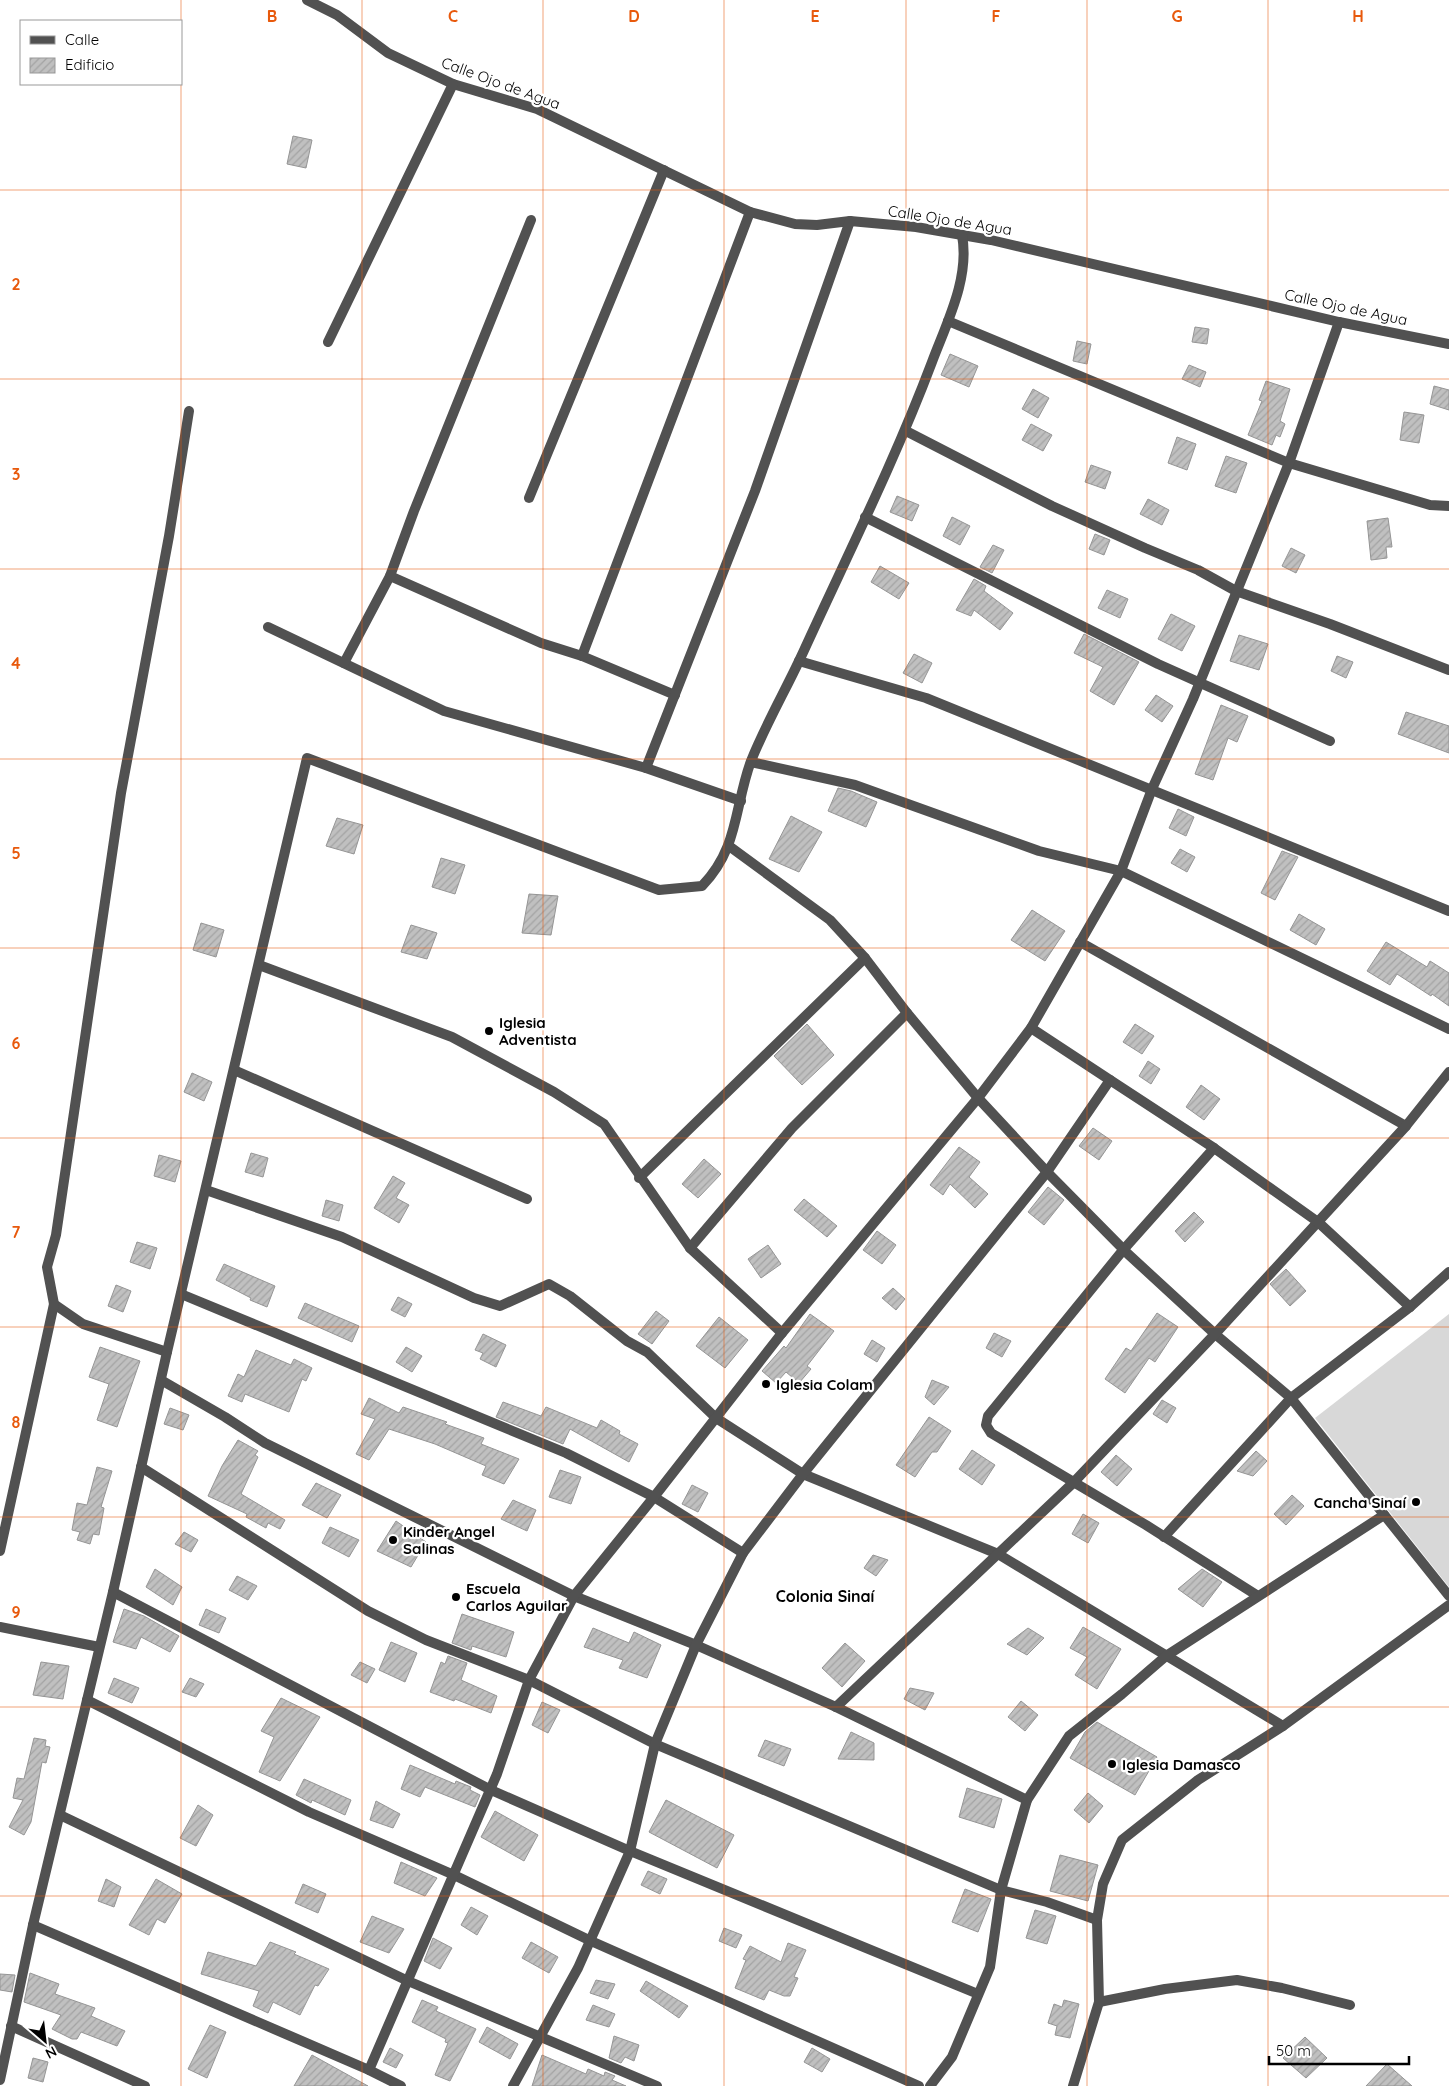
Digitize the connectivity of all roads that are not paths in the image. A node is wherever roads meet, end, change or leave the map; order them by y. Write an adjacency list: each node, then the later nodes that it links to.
1 (307, 0): 2 (street, Calle Ojo de Agua)
2 (453, 84): 3 (street, Calle Ojo de Agua); 10 (street)
3 (664, 170): 4 (street, Calle Ojo de Agua); 15 (street)
4 (750, 212): 6 (street, Calle Ojo de Agua); 21 (street)
5 (531, 220): 18 (street)
6 (850, 221): 7 (street, Calle Ojo de Agua); 26 (street)
7 (962, 235): 8 (street); 9 (street, Calle Ojo de Agua)
8 (948, 321): 13 (street); 14 (street)
9 (1338, 322): 11 (street, Calle Ojo de Agua); 14 (street)
10 (328, 342)
11 (1449, 344)
12 (188, 411): 56 (street)
13 (906, 431): 17 (street); 19 (street)
14 (1288, 463): 16 (street); 19 (street)
15 (529, 498)
16 (1449, 506)
17 (865, 517): 22 (street); 25 (street)
18 (390, 576): 21 (street); 23 (street)
19 (1236, 591): 24 (street); 25 (street)
20 (268, 627): 23 (street)
21 (582, 656): 26 (street)
22 (799, 661): 28 (street); 30 (street)
23 (344, 664): 29 (street)
24 (1449, 670)
25 (1200, 682): 27 (street); 30 (street)
26 (675, 695): 29 (street)
27 (1330, 741)
28 (751, 762): 31 (street); 33 (street)
29 (646, 768): 31 (street)
30 (1152, 789): 33 (street); 34 (street)
31 (741, 801): 32 (street)
32 (729, 846): 36 (street); 37 (street)
33 (1121, 871): 35 (street); 40 (street)
34 (1449, 911)
35 (1080, 942): 39 (street); 45 (street)
36 (865, 958): 38 (street); 48 (street)
37 (258, 965): 41 (street); 48 (street)
38 (907, 1013): 44 (street); 52 (street)
39 (1031, 1028): 43 (street); 44 (street)
40 (1449, 1029)
41 (234, 1070): 49 (street); 50 (street)
42 (1449, 1072): 45 (street)
43 (1110, 1080): 46 (street); 47 (street)
44 (978, 1098): 47 (street); 58 (street)
45 (1406, 1126): 51 (street)
46 (1214, 1148): 51 (street); 53 (street)
47 (1047, 1172): 53 (street); 65 (street)
48 (639, 1178): 52 (street)
49 (206, 1190): 55 (street); 63 (street)
50 (527, 1198)
51 (1318, 1222): 57 (street); 59 (street)
52 (690, 1248): 58 (street)
53 (1124, 1250): 59 (street); 66 (street)
54 (1449, 1272): 57 (street)
55 (181, 1294): 60 (street); 67 (street)
56 (54, 1304): 60 (street); 70 (street)
57 (1410, 1307): 62 (street)
58 (782, 1333): 63 (street)
59 (1215, 1334): 62 (street); 66 (street)
60 (167, 1352): 61 (street)
61 (162, 1380): 64 (street); 74 (street)
62 (1291, 1398): 68 (street); 69 (street)
63 (716, 1418): 65 (street); 67 (street)
64 (141, 1466): 73 (street); 82 (street)
65 (803, 1474): 71 (street); 72 (street)
66 (1073, 1483): 69 (street); 72 (street)
67 (654, 1497): 71 (street); 74 (street)
68 (1384, 1515): 75 (street); 76 (street)
69 (1164, 1536): 75 (street)
70 (0, 1551)
71 (743, 1553): 79 (street)
72 (998, 1554): 81 (street); 84 (street)
73 (113, 1592): 80 (street); 87 (street)
74 (574, 1596): 79 (street); 82 (street)
75 (1258, 1596): 81 (street)
76 (1449, 1596)
77 (1449, 1605): 85 (street)
78 (0, 1627): 80 (street)
79 (696, 1644): 84 (street); 86 (street)
80 (99, 1646): 83 (street)
81 (1166, 1656): 85 (street); 88 (street)
82 (529, 1680): 86 (street); 87 (street)
83 (87, 1700): 89 (street); 91 (street)
84 (836, 1707): 88 (street)
85 (1283, 1726): 93 (street)
86 (655, 1744): 90 (street); 92 (street)
87 (491, 1790): 90 (street); 91 (street)
88 (1027, 1800): 92 (street)
89 (60, 1815): 94 (street); 96 (street)
90 (630, 1851): 95 (street); 97 (street)
91 (454, 1875): 95 (street); 96 (street)
92 (1001, 1890): 93 (street); 97 (street)
93 (1097, 1920): 98 (street)
94 (33, 1925): 100 (street); 102 (street)
95 (590, 1941): 101 (street); 108 (street)
96 (408, 1981): 101 (street); 102 (street)
97 (978, 1994): 109 (street)
98 (1099, 2002): 99 (street); 110 (street)
99 (1350, 2006)
100 (11, 2026): 103 (street); 104 (street)
101 (541, 2038): 106 (street); 107 (street)
102 (369, 2070): 105 (street)
103 (0, 2080)
104 (144, 2086)
105 (400, 2086)
106 (513, 2086)
107 (657, 2086)
108 (918, 2086)
109 (930, 2086)
110 (1073, 2086)

